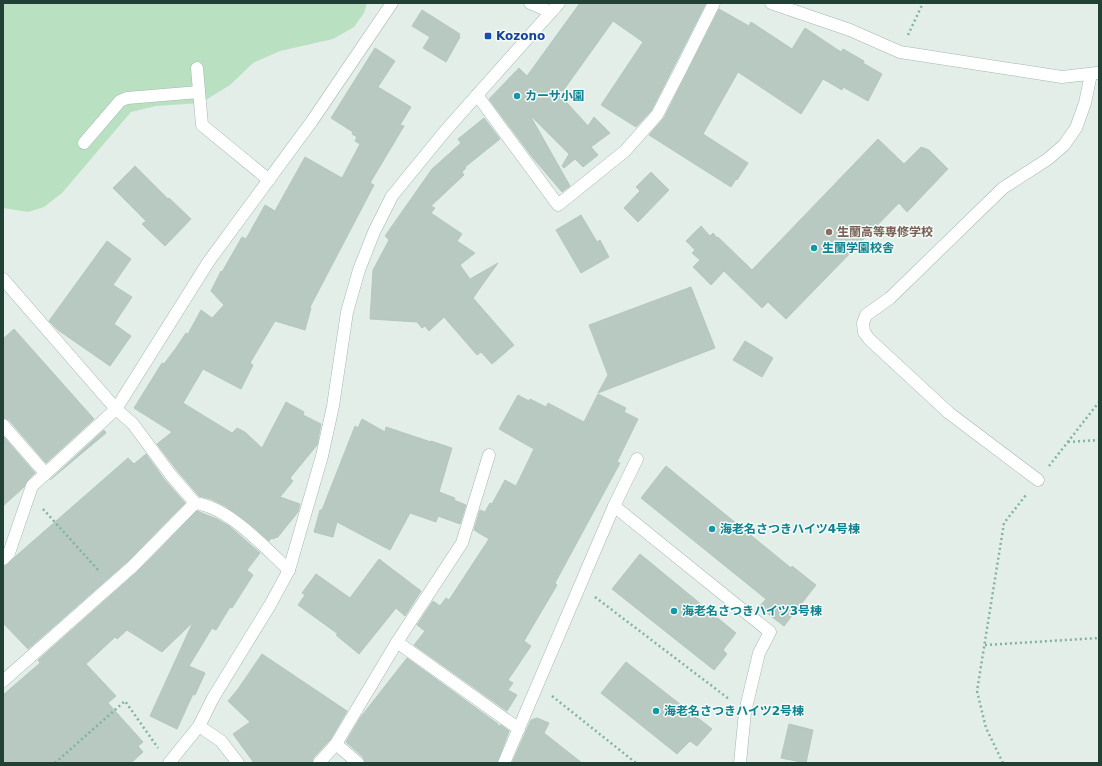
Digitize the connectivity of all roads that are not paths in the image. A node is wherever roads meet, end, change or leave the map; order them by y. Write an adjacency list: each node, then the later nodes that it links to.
1 (392, 3): 11 (street)
2 (530, 3): 5 (street)
3 (714, 3): 9 (street)
4 (771, 3): 7 (street)
5 (555, 7): 9 (street)
6 (197, 68): 8 (street)
7 (1095, 74): 18 (street)
8 (199, 92): 10 (street); 11 (street)
9 (477, 95): 22 (street)
10 (84, 143)
11 (269, 180): 13 (street)
12 (3, 279): 13 (street)
13 (116, 409): 17 (street); 19 (street)
14 (3, 424): 17 (street)
15 (489, 455): 23 (street)
16 (637, 459): 20 (street)
17 (45, 473): 21 (street)
18 (1038, 480)
19 (195, 503): 22 (street); 24 (street)
20 (614, 506): 26 (street); 33 (street)
21 (3, 559)
22 (288, 570): 25 (street)
23 (397, 642): 26 (street); 27 (street)
24 (3, 681)
25 (199, 726): 28 (street); 29 (street)
26 (519, 729): 32 (street)
27 (336, 744): 30 (street); 31 (street)
28 (169, 763)
29 (238, 763)
30 (319, 763)
31 (358, 763)
32 (504, 763)
33 (740, 763)

